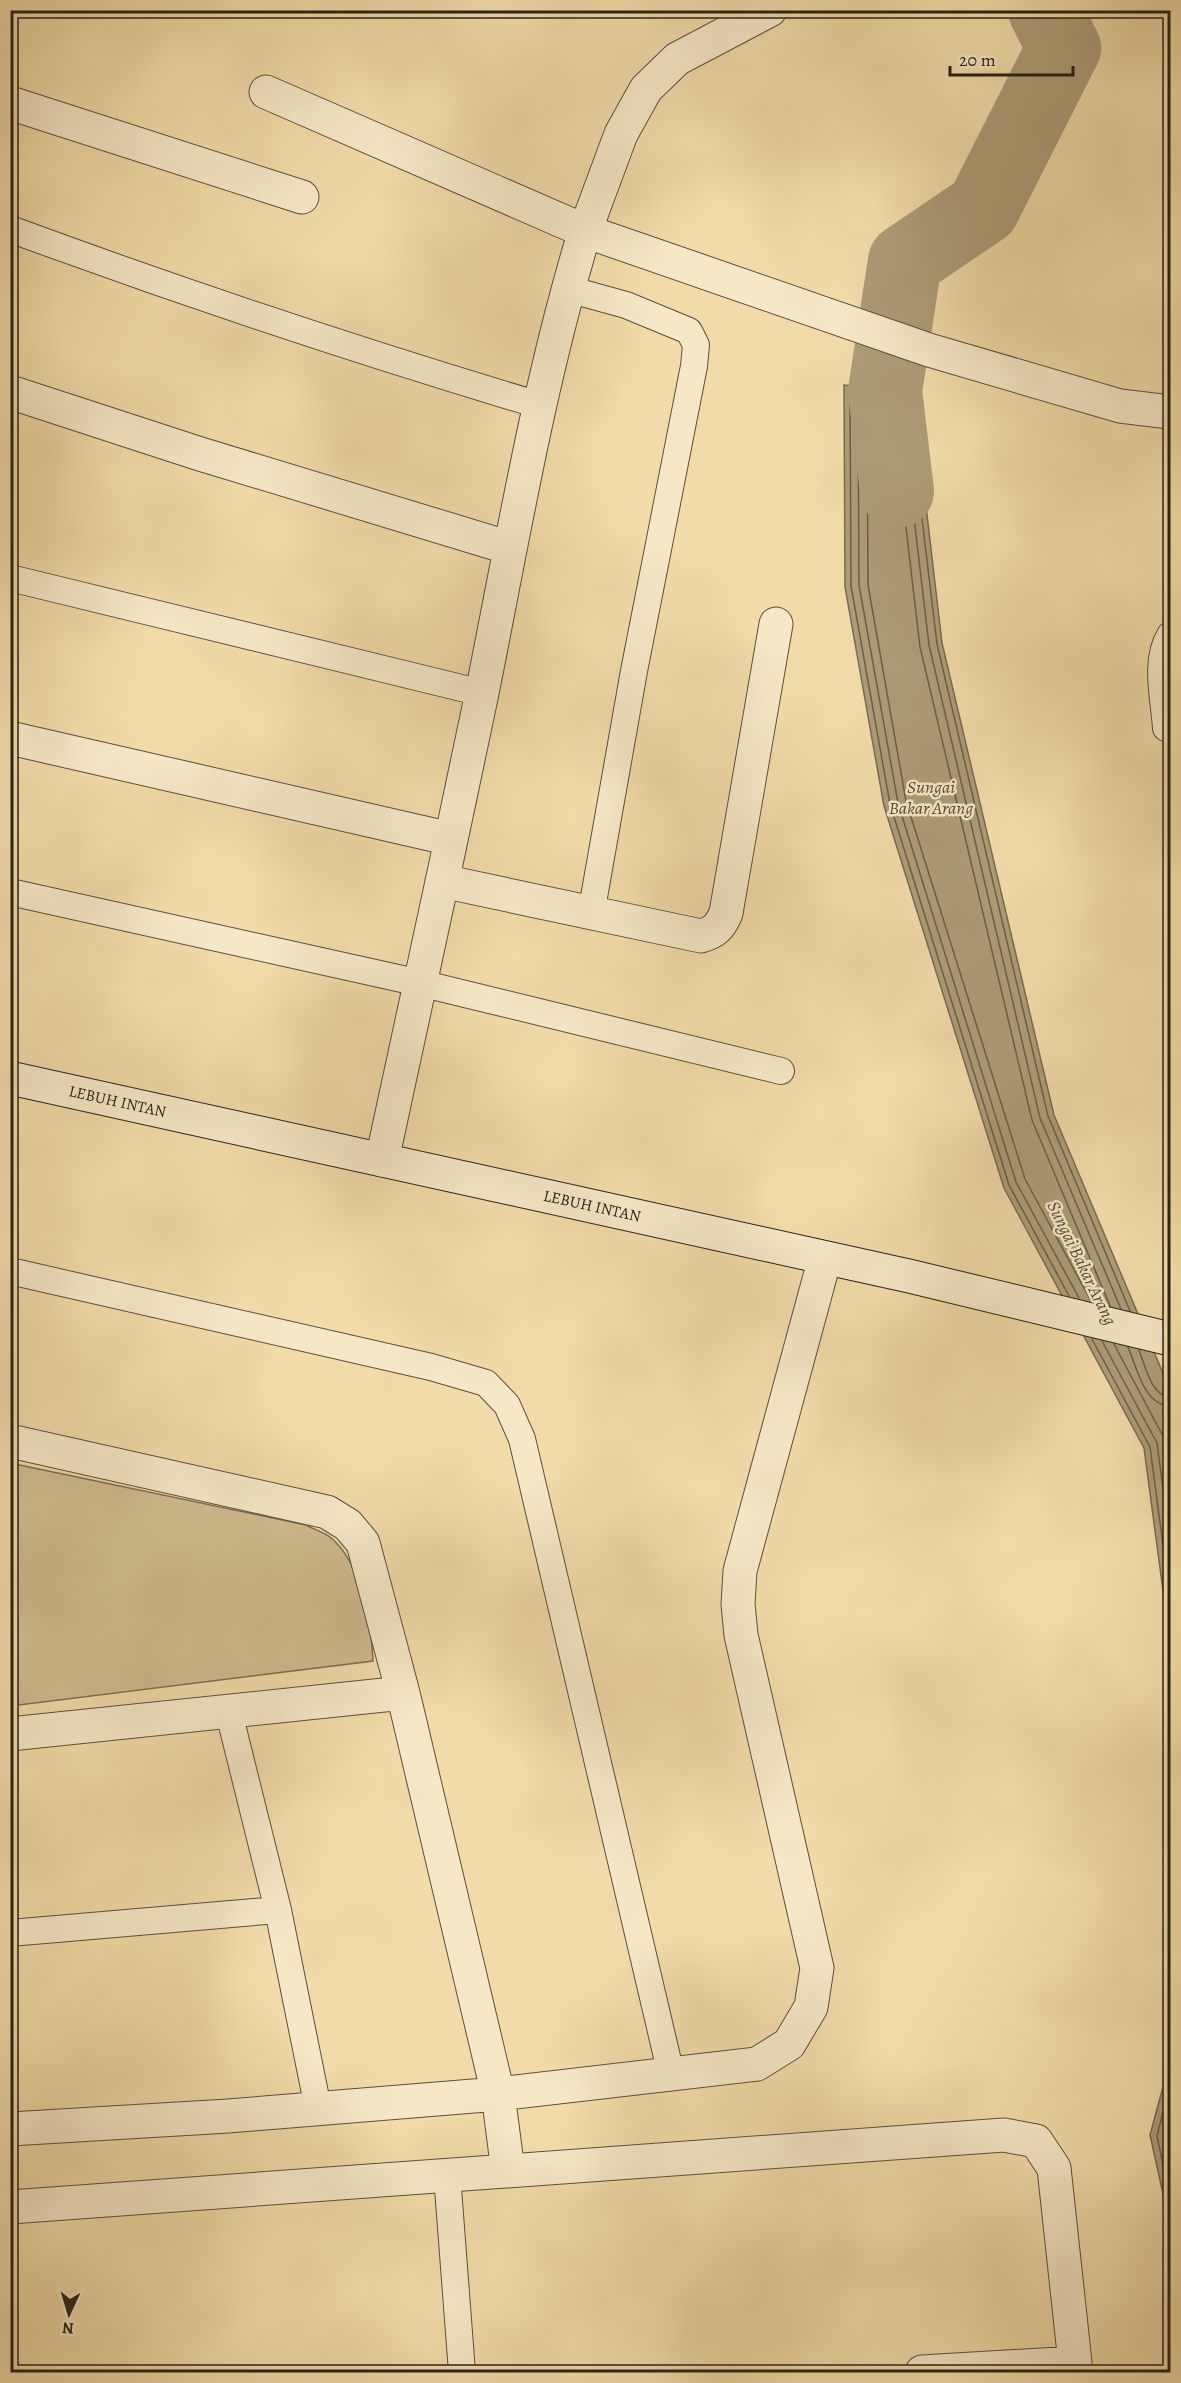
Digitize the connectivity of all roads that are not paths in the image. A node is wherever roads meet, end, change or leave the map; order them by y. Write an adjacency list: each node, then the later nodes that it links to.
1 (770, 10): 6 (street)
2 (266, 92): 6 (street)
3 (10, 103): 4 (street)
4 (302, 197)
5 (10, 229): 9 (lane)
6 (585, 231): 7 (street); 10 (street)
7 (568, 289): 9 (street); 21 (lane)
8 (10, 392): 11 (street)
9 (539, 405): 11 (street)
10 (1170, 412)
11 (510, 548): 15 (street)
12 (10, 578): 15 (lane)
13 (776, 624): 21 (street)
14 (1170, 634): 16 (lane)
15 (482, 693): 18 (street)
16 (1166, 728)
17 (10, 738): 18 (street)
18 (451, 839): 19 (street)
19 (442, 881): 21 (street); 22 (street)
20 (10, 892): 22 (lane)
21 (591, 914)
22 (420, 983): 23 (lane); 25 (street)
23 (781, 1071)
24 (10, 1078): 25 (street, LEBUH INTAN)
25 (382, 1160): 26 (street, LEBUH INTAN)
26 (825, 1258): 28 (street, LEBUH INTAN); 35 (street)
27 (10, 1271): 35 (lane)
28 (1169, 1339)
29 (10, 1441): 30 (street)
30 (403, 1693): 31 (street); 36 (street)
31 (229, 1713): 32 (street); 33 (lane)
32 (10, 1734)
33 (278, 1911): 34 (lane); 37 (lane)
34 (10, 1933)
35 (671, 2074): 36 (street)
36 (498, 2094): 37 (street); 39 (street)
37 (318, 2108): 38 (street)
38 (10, 2129)
39 (508, 2171): 40 (street); 42 (street)
40 (447, 2175): 41 (street); 43 (lane)
41 (10, 2207)
42 (1075, 2368): 44 (street)
43 (462, 2373)
44 (922, 2373)

